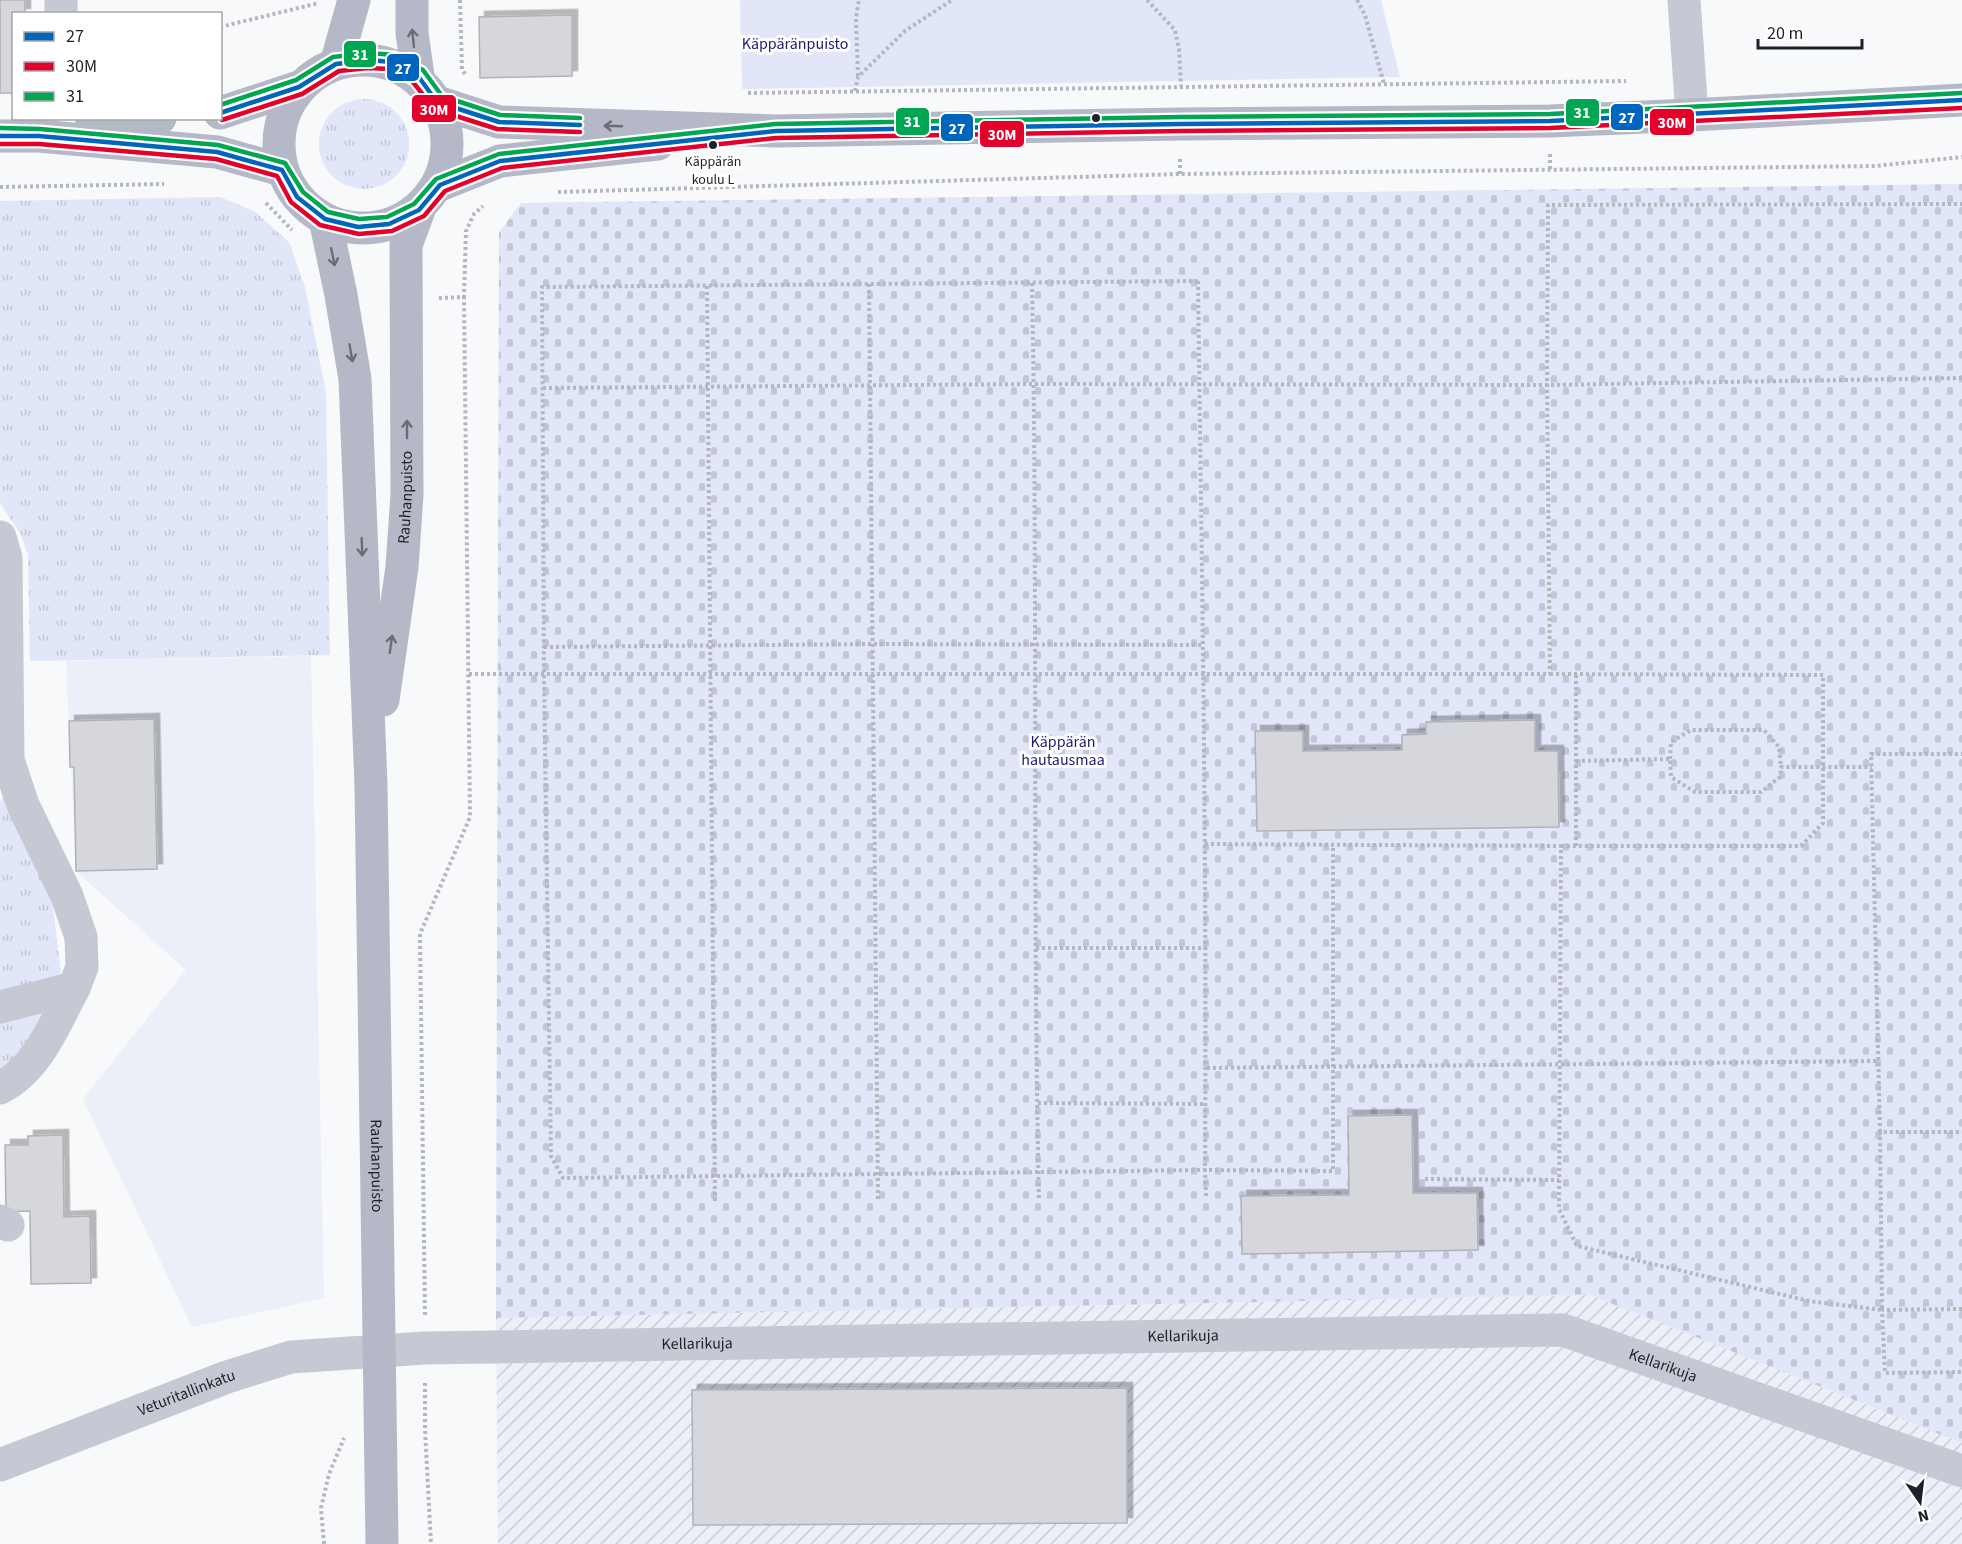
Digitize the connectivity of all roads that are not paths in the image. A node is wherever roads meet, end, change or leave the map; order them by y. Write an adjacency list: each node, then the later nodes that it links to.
1 (354, 0): 4 (main road)
2 (412, 0): 5 (main road, one-way to 2)
3 (1684, 0): 10 (street)
4 (336, 64): 5 (main road); 6 (main road)
5 (418, 76): 8 (main road)
6 (299, 87): 9 (main road); 15 (main road)
7 (1962, 100): 10 (main road)
8 (437, 102): 12 (main road, one-way to 8); 16 (main road)
9 (222, 112)
10 (1692, 115): 12 (main road)
11 (137, 120): 14 (main road)
12 (776, 131): 16 (main road)
13 (0, 136): 14 (main road)
14 (39, 136): 15 (main road)
15 (282, 170): 18 (main road)
16 (440, 185): 17 (main road)
17 (419, 210): 18 (main road); 21 (main road, Rauhanpuisto, one-way to 17)
18 (325, 219): 21 (main road, Rauhanpuisto, one-way to 21)
19 (0, 537): 20 (street)
20 (4, 749): 22 (street)
21 (371, 785): 25 (main road, Rauhanpuisto)
22 (74, 988): 23 (street); 24 (street)
23 (0, 1007)
24 (0, 1088)
25 (380, 1351): 26 (street, Veturitallinkatu); 27 (street, Kellarikuja); 28 (main road, Rauhanpuisto)
26 (0, 1465)
27 (1962, 1471)
28 (382, 1544)

